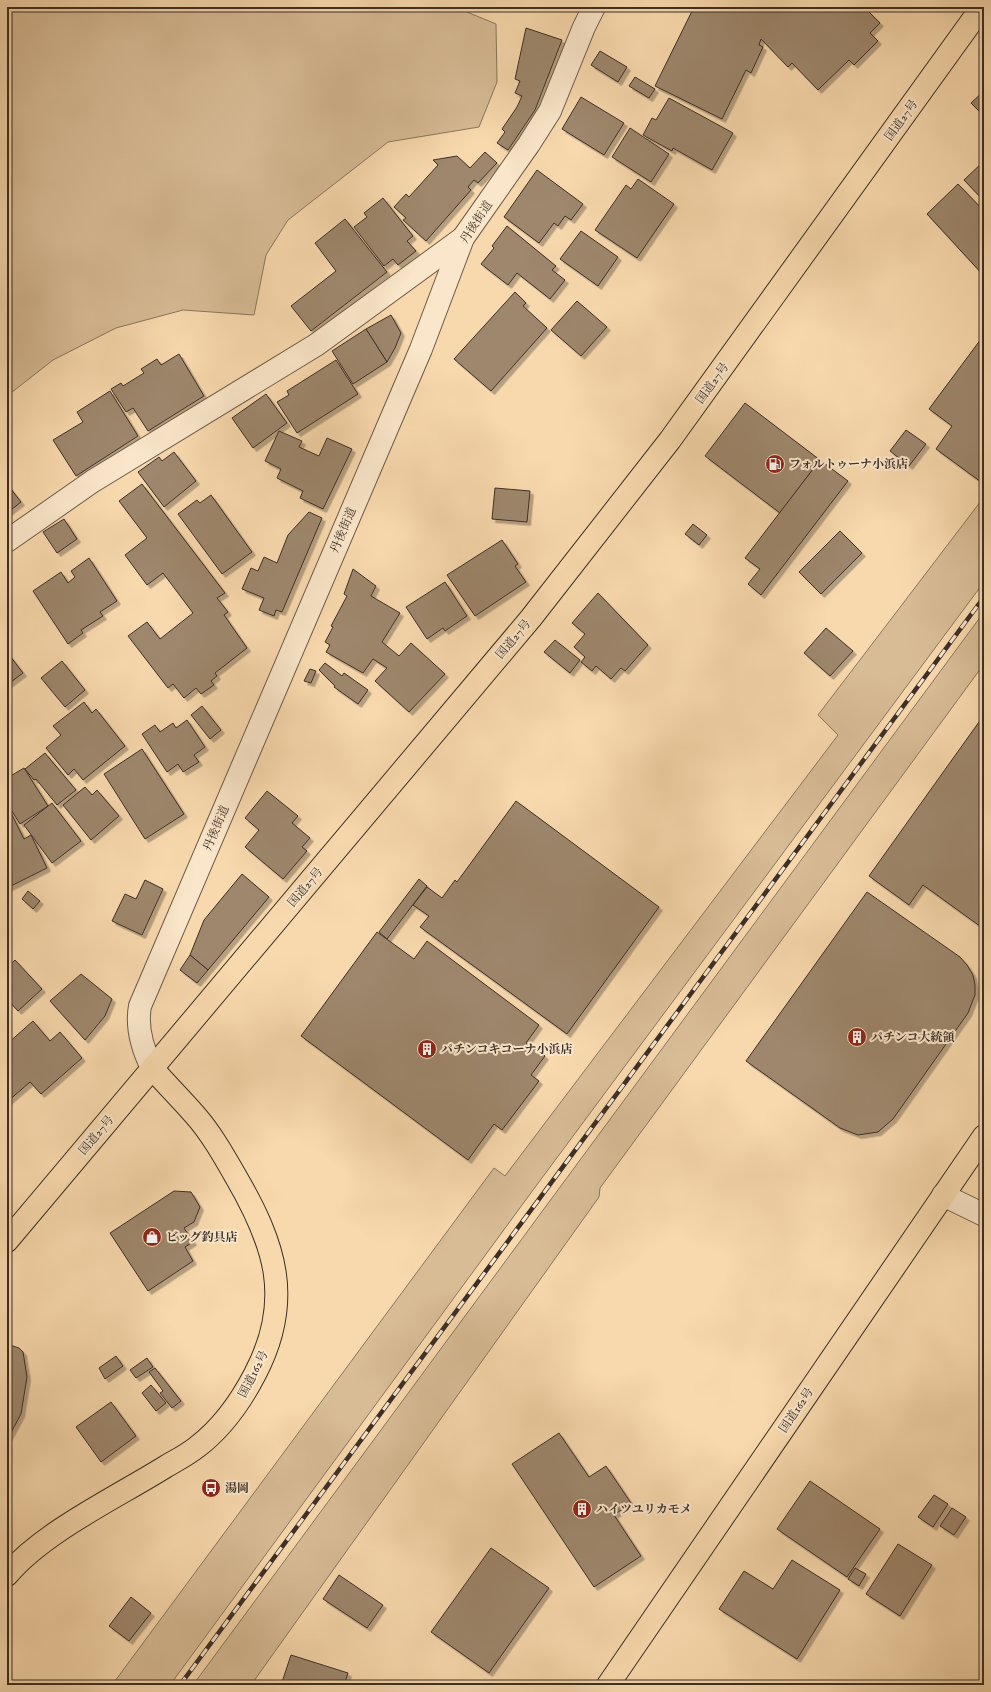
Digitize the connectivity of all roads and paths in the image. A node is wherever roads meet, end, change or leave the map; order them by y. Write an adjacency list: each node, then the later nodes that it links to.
1 (594, 7): 3 (street, 丹後街道)
2 (982, 7): 5 (highway, 国道27号)
3 (463, 238): 4 (street); 5 (street, 丹後街道)
4 (7, 541)
5 (152, 1068): 9 (highway, 国道27号); 10 (highway, 国道162号)
6 (984, 1136): 7 (highway, 国道162号)
7 (943, 1195): 8 (street); 11 (highway, 国道162号)
8 (984, 1215)
9 (7, 1242)
10 (7, 1575)
11 (608, 1685)

